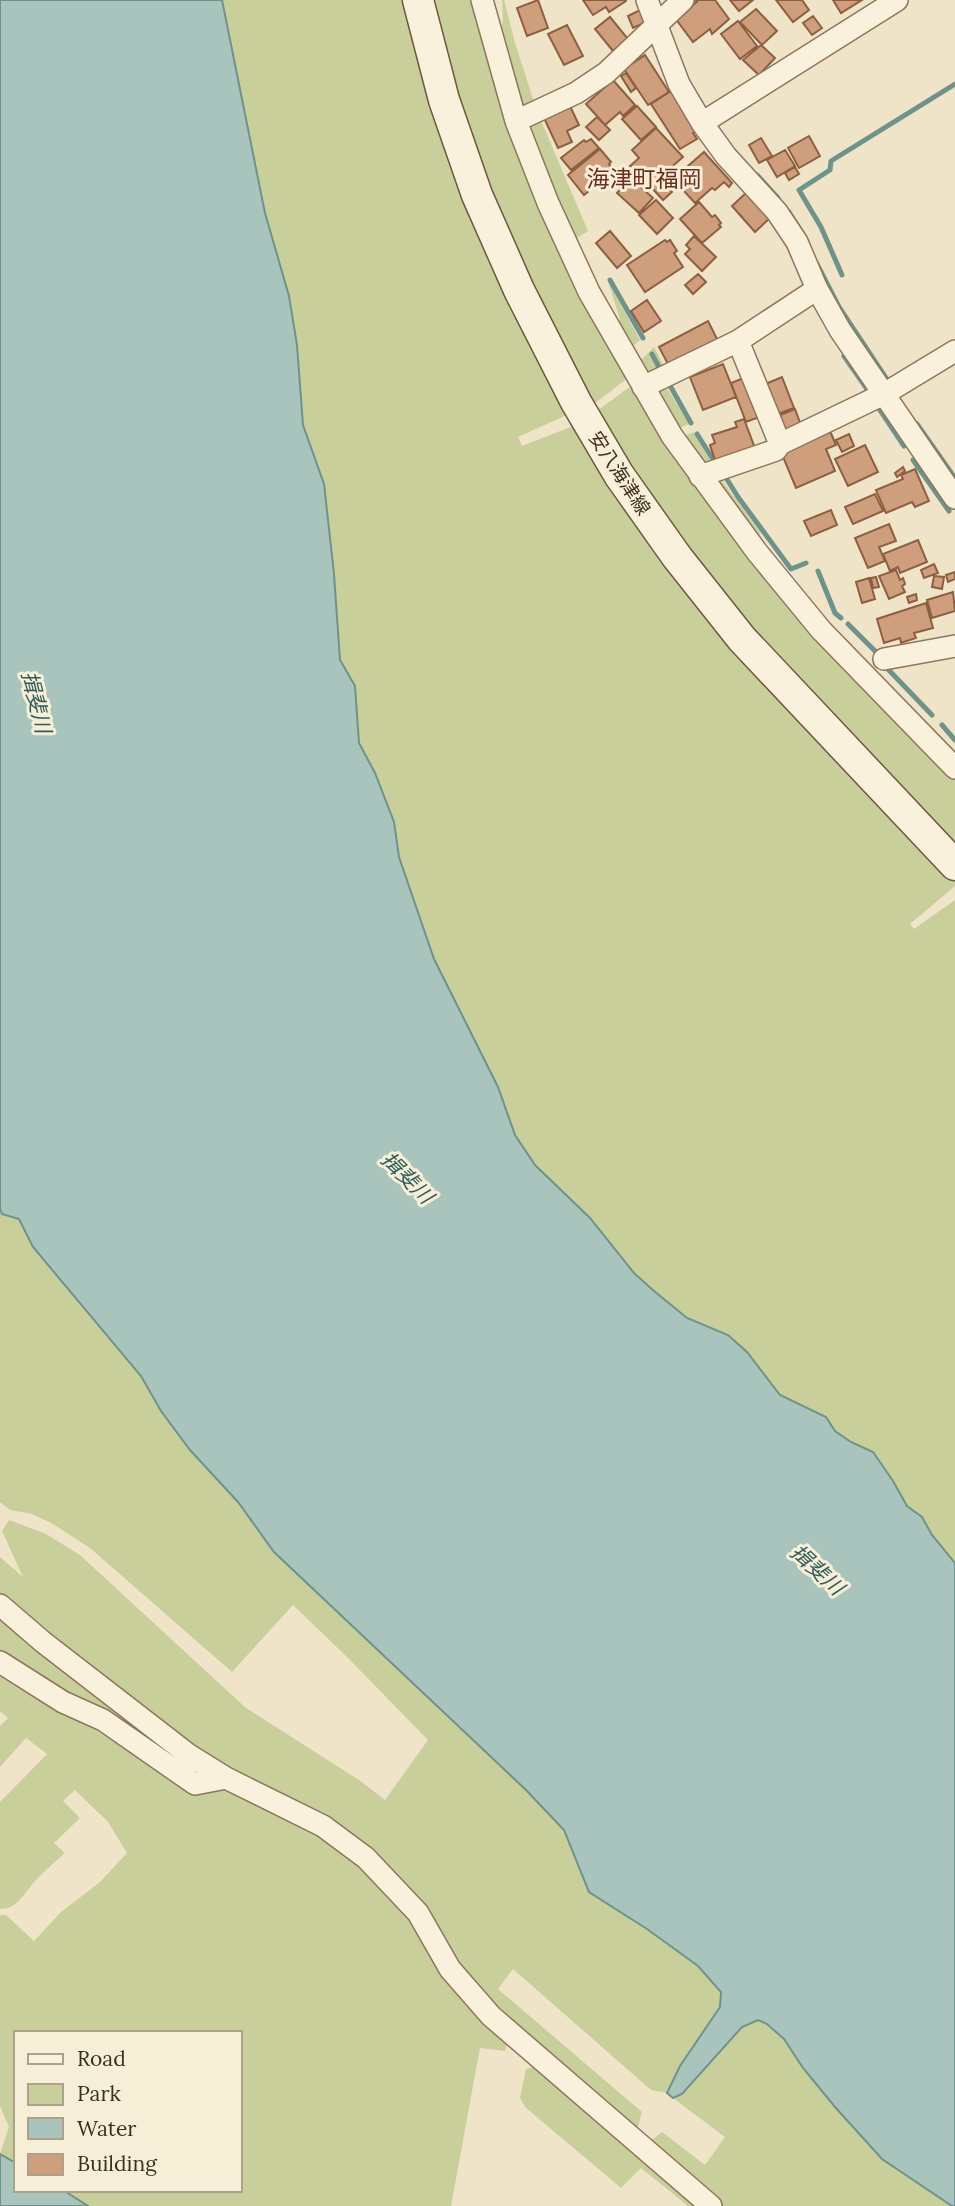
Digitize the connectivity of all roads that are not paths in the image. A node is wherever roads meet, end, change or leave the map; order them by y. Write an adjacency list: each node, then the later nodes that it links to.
1 (418, 0): 20 (main road, 安八海津線)
2 (482, 0): 7 (street)
3 (648, 0): 6 (street)
4 (683, 0): 6 (street)
5 (897, 0): 8 (street)
6 (656, 25): 7 (street); 8 (street)
7 (516, 121): 12 (street)
8 (702, 123): 9 (street)
9 (817, 289): 10 (street); 13 (street)
10 (738, 341): 12 (street); 14 (street)
11 (955, 351): 13 (street)
12 (643, 387): 15 (street)
13 (884, 394): 14 (street); 16 (street)
14 (780, 444): 15 (street)
15 (700, 476): 19 (street)
16 (955, 498)
17 (955, 646): 18 (street)
18 (884, 659)
19 (955, 768)
20 (955, 865)
21 (0, 1605): 23 (street)
22 (0, 1662): 23 (street)
23 (226, 1778): 24 (street)
24 (711, 2206)

